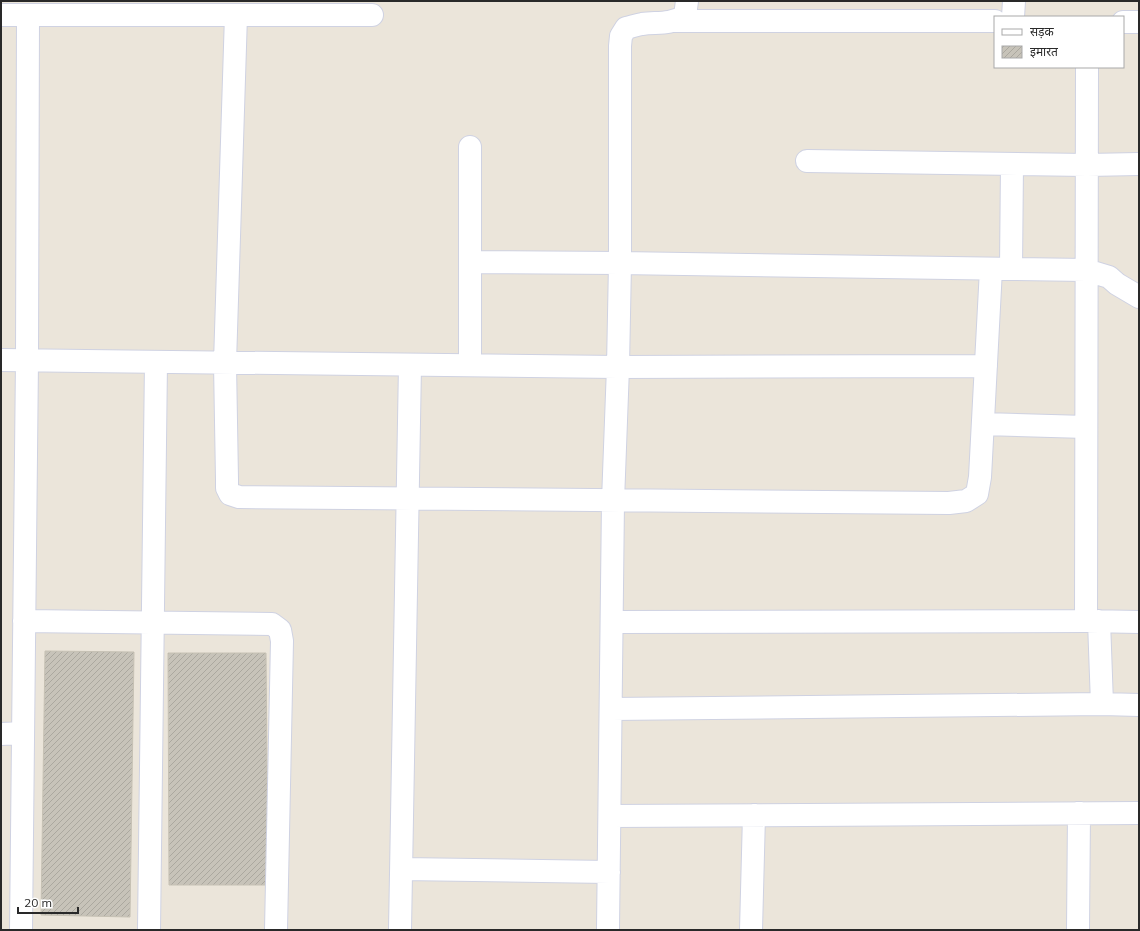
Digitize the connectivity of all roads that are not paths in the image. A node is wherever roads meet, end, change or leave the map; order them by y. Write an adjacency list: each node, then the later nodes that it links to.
1 (687, 1): 8 (street)
2 (1014, 1): 7 (street)
3 (1, 15): 4 (street)
4 (28, 15): 5 (street); 24 (street)
5 (236, 15): 6 (street); 26 (street)
6 (372, 15)
7 (1013, 16)
8 (676, 21): 9 (street); 19 (street)
9 (994, 21)
10 (1124, 22): 11 (street)
11 (1139, 22)
12 (1087, 68): 17 (street)
13 (470, 147): 18 (street)
14 (807, 162): 15 (street)
15 (1012, 164): 17 (street); 20 (street)
16 (1139, 164): 17 (street)
17 (1086, 166): 21 (street)
18 (470, 262): 19 (street); 28 (street)
19 (620, 263): 20 (street); 30 (street)
20 (1001, 269): 21 (street); 29 (street)
21 (1086, 270): 22 (street); 32 (street)
22 (1139, 296)
23 (1, 360): 24 (street)
24 (27, 360): 25 (street); 35 (street)
25 (156, 362): 26 (street); 37 (street)
26 (225, 363): 27 (street); 33 (street)
27 (410, 365): 28 (street); 33 (street)
28 (470, 365): 30 (street)
29 (986, 366): 30 (street); 31 (street)
30 (618, 367): 34 (street)
31 (983, 424): 32 (street); 34 (street)
32 (1086, 427): 36 (street)
33 (408, 499): 34 (street); 49 (street)
34 (613, 501): 38 (street)
35 (24, 621): 37 (street); 43 (street)
36 (1092, 621): 38 (street); 39 (street); 40 (street)
37 (152, 622): 52 (street); 53 (street)
38 (612, 622): 42 (street)
39 (1139, 622)
40 (1102, 704): 41 (street); 42 (street)
41 (1139, 705)
42 (611, 709): 48 (street)
43 (23, 733): 44 (street); 51 (street)
44 (1, 734)
45 (1079, 813): 46 (street); 47 (street); 57 (street)
46 (1139, 813)
47 (754, 815): 48 (street); 56 (street)
48 (610, 816): 50 (street)
49 (402, 869): 50 (street); 54 (street)
50 (609, 872): 55 (street)
51 (21, 930)
52 (149, 930)
53 (276, 930)
54 (400, 930)
55 (608, 930)
56 (751, 930)
57 (1078, 930)

